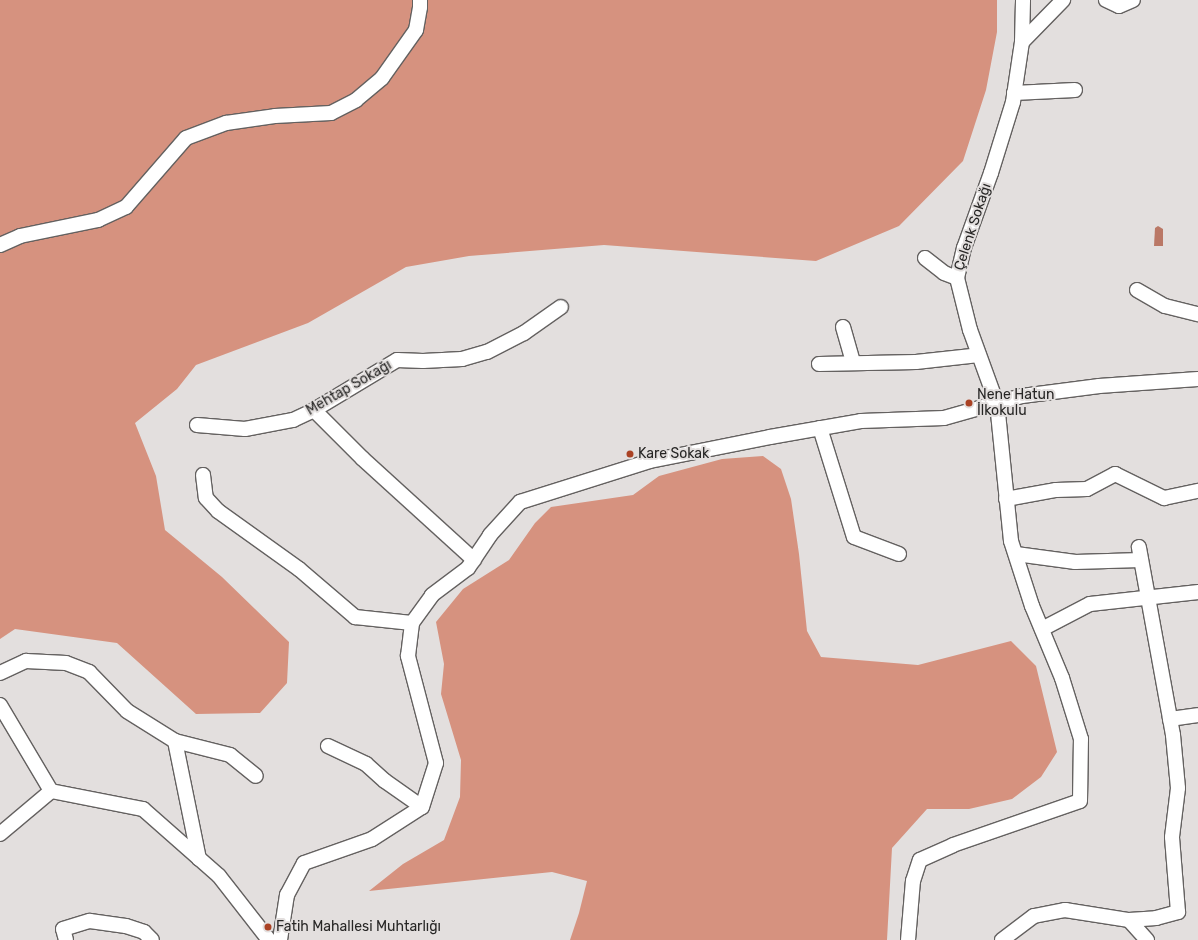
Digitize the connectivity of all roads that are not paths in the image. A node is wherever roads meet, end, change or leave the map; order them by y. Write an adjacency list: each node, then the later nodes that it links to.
1 (420, 0): 9 (street)
2 (1023, 0): 6 (street, Çelenk Sokağı)
3 (1063, 0): 6 (street)
4 (1106, 0): 5 (street)
5 (1133, 0)
6 (1022, 42): 8 (street, Çelenk Sokağı)
7 (1075, 90): 8 (street)
8 (1014, 93): 11 (street, Çelenk Sokağı)
9 (0, 245)
10 (925, 258): 11 (street)
11 (957, 278): 16 (street, Çelenk Sokağı)
12 (1137, 290): 14 (street)
13 (561, 307): 21 (street, Mehtap Sokağı)
14 (1198, 314)
15 (843, 327): 17 (street)
16 (979, 355): 17 (street); 20 (street, Çelenk Sokağı)
17 (853, 363): 18 (street)
18 (818, 364)
19 (1198, 379): 20 (street)
20 (997, 404): 23 (street); 26 (street, Çelenk Sokağı)
21 (314, 410): 22 (street, Mehtap Sokağı); 29 (street)
22 (197, 425)
23 (820, 428): 27 (street); 29 (street)
24 (202, 475): 32 (street)
25 (1198, 491): 26 (street)
26 (1006, 499): 28 (street, Çelenk Sokağı)
27 (899, 554)
28 (1016, 554): 31 (street); 33 (street, Çelenk Sokağı)
29 (474, 560): 32 (street)
30 (1198, 592): 31 (street)
31 (1148, 598): 33 (street); 37 (street)
32 (412, 623): 42 (street)
33 (1042, 629): 50 (street, Çelenk Sokağı)
34 (0, 674): 38 (street)
35 (0, 705): 41 (street)
36 (1198, 715): 37 (street)
37 (1170, 719): 45 (street)
38 (175, 741): 40 (street); 44 (street)
39 (328, 746): 42 (street)
40 (256, 776)
41 (51, 791): 43 (street); 44 (street)
42 (422, 808): 49 (street)
43 (0, 834)
44 (199, 859): 48 (street)
45 (1130, 920): 51 (street); 52 (street)
46 (66, 940): 47 (street)
47 (152, 940)
48 (269, 940)
49 (280, 940)
50 (908, 940)
51 (1002, 940)
52 (1147, 940)

